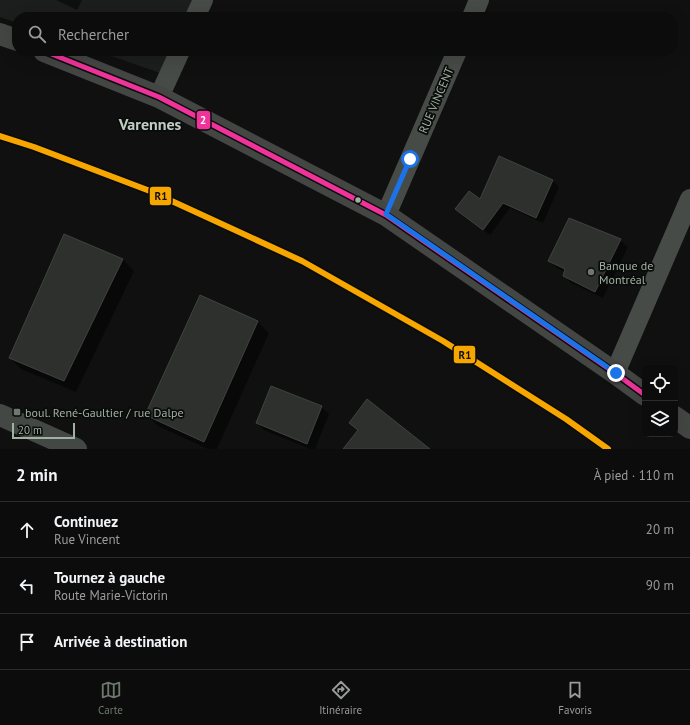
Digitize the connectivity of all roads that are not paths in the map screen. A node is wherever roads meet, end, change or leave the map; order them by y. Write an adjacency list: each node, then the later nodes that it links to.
1 (203, 0): 3 (street)
2 (479, 0): 4 (street)
3 (197, 12)
4 (474, 12)
5 (0, 34): 6 (main road)
6 (12, 38)
7 (57, 56): 10 (main road)
8 (178, 56): 10 (street)
9 (455, 56): 12 (street, RUE VINCENT)
10 (159, 96): 12 (main road)
11 (690, 199): 13 (street)
12 (386, 214): 13 (main road)
13 (616, 373): 14 (main road)
14 (642, 393)
15 (0, 415): 18 (street)
16 (678, 419): 17 (main road)
17 (690, 428)
18 (76, 449)

